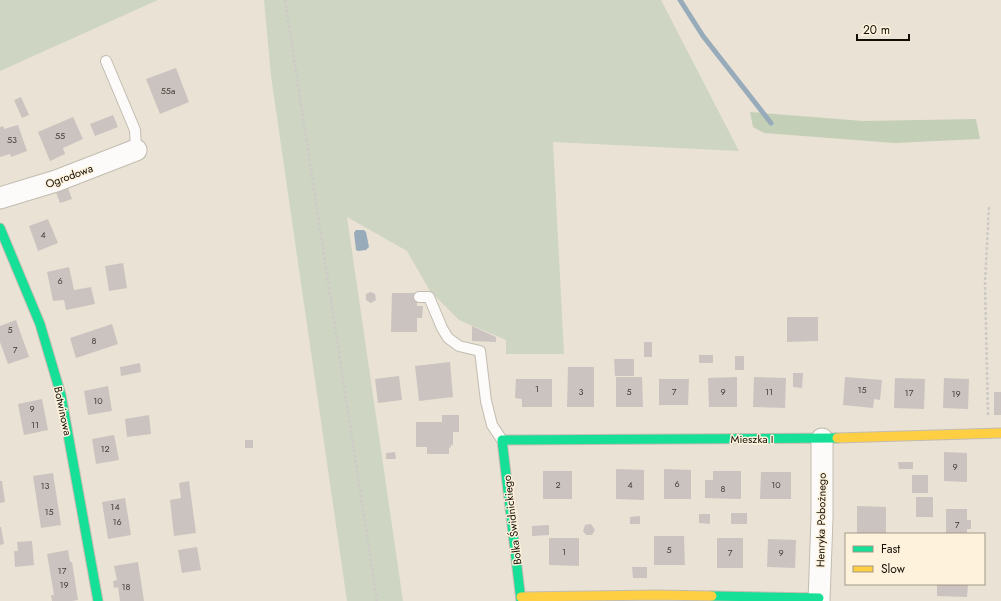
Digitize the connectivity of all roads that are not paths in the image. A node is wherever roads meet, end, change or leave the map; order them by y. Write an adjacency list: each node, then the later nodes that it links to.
1 (106, 61): 2 (lane)
2 (136, 150): 3 (street, Ogrodowa)
3 (0, 198)
4 (0, 228): 11 (street, Botwinowa)
5 (419, 297): 8 (lane)
6 (1001, 433): 7 (street, Mieszka I)
7 (822, 439): 8 (street, Mieszka I); 10 (street, Henryka Pobożnego)
8 (502, 440): 9 (street, Bolka Świdnickiego)
9 (521, 599): 10 (street)
10 (819, 599)
11 (98, 601)

